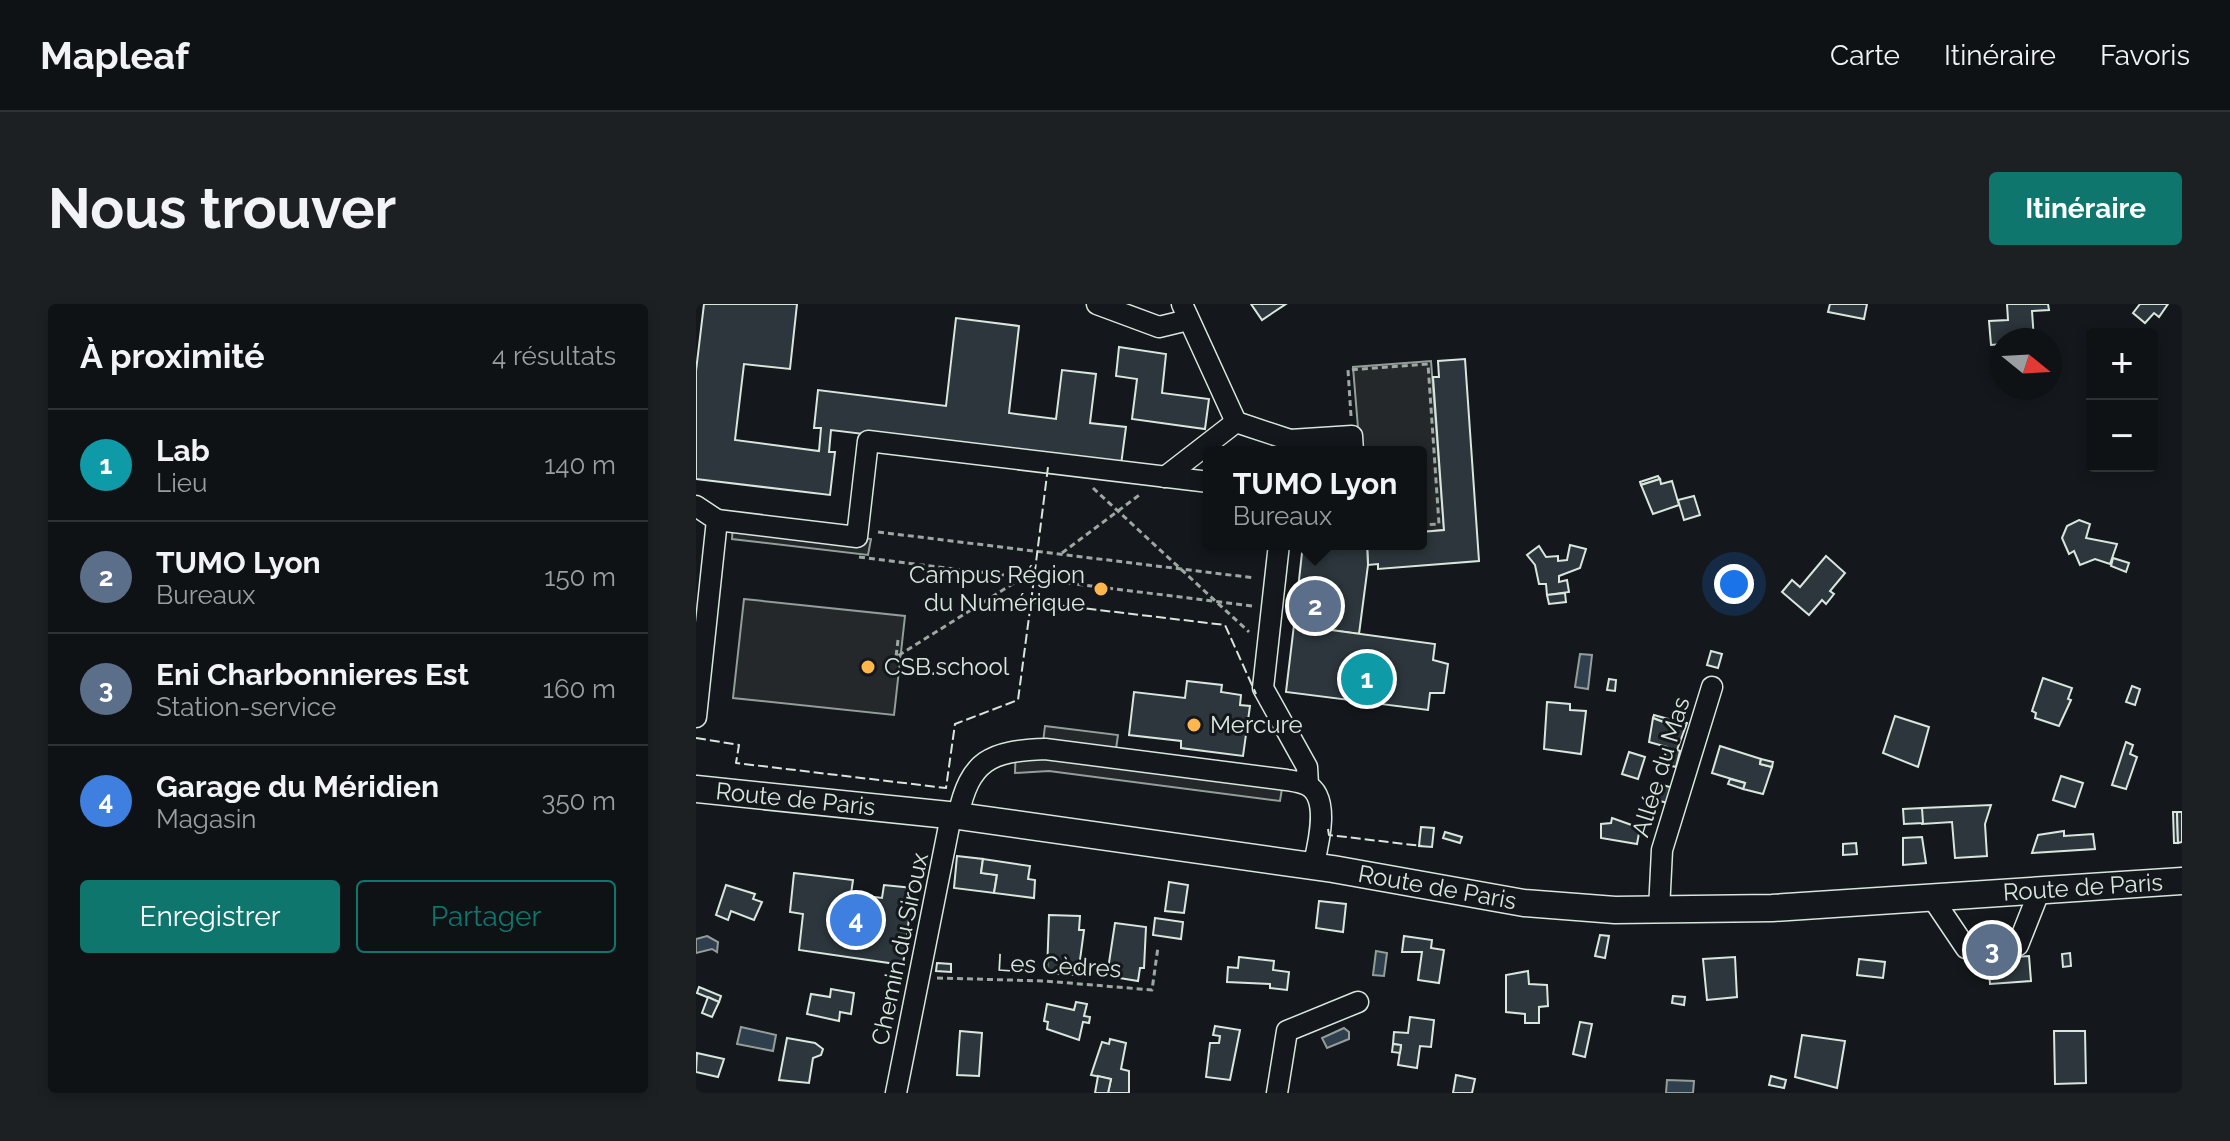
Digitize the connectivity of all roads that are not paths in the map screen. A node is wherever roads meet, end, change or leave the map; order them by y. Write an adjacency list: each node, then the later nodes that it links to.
1 (1097, 304): 2 (street)
2 (1185, 312): 3 (street)
3 (1236, 422): 5 (street); 6 (street)
4 (1353, 444): 6 (street)
5 (1205, 446)
6 (1290, 446)
7 (1203, 448): 8 (street)
8 (1165, 477): 9 (street); 11 (street)
9 (1203, 481)
10 (696, 506): 11 (street)
11 (717, 520): 13 (street)
12 (1278, 550): 17 (street)
13 (705, 615): 14 (street); 16 (street)
14 (696, 638)
15 (1712, 687): 24 (street, Allée du Mas)
16 (696, 717)
17 (1308, 785): 19 (street, Chemin du Siroux); 20 (street)
18 (696, 789): 19 (main road, Route de Paris)
19 (954, 816): 20 (main road, Route de Paris); 26 (street, Chemin du Siroux)
20 (1313, 867): 24 (main road, Route de Paris)
21 (2182, 881): 22 (main road, Route de Paris)
22 (2039, 892): 23 (main road, Route de Paris); 23 (street)
23 (1933, 899): 24 (main road, Route de Paris)
24 (1659, 910)
25 (1358, 1002): 27 (street)
26 (896, 1093)
27 (1277, 1093)

